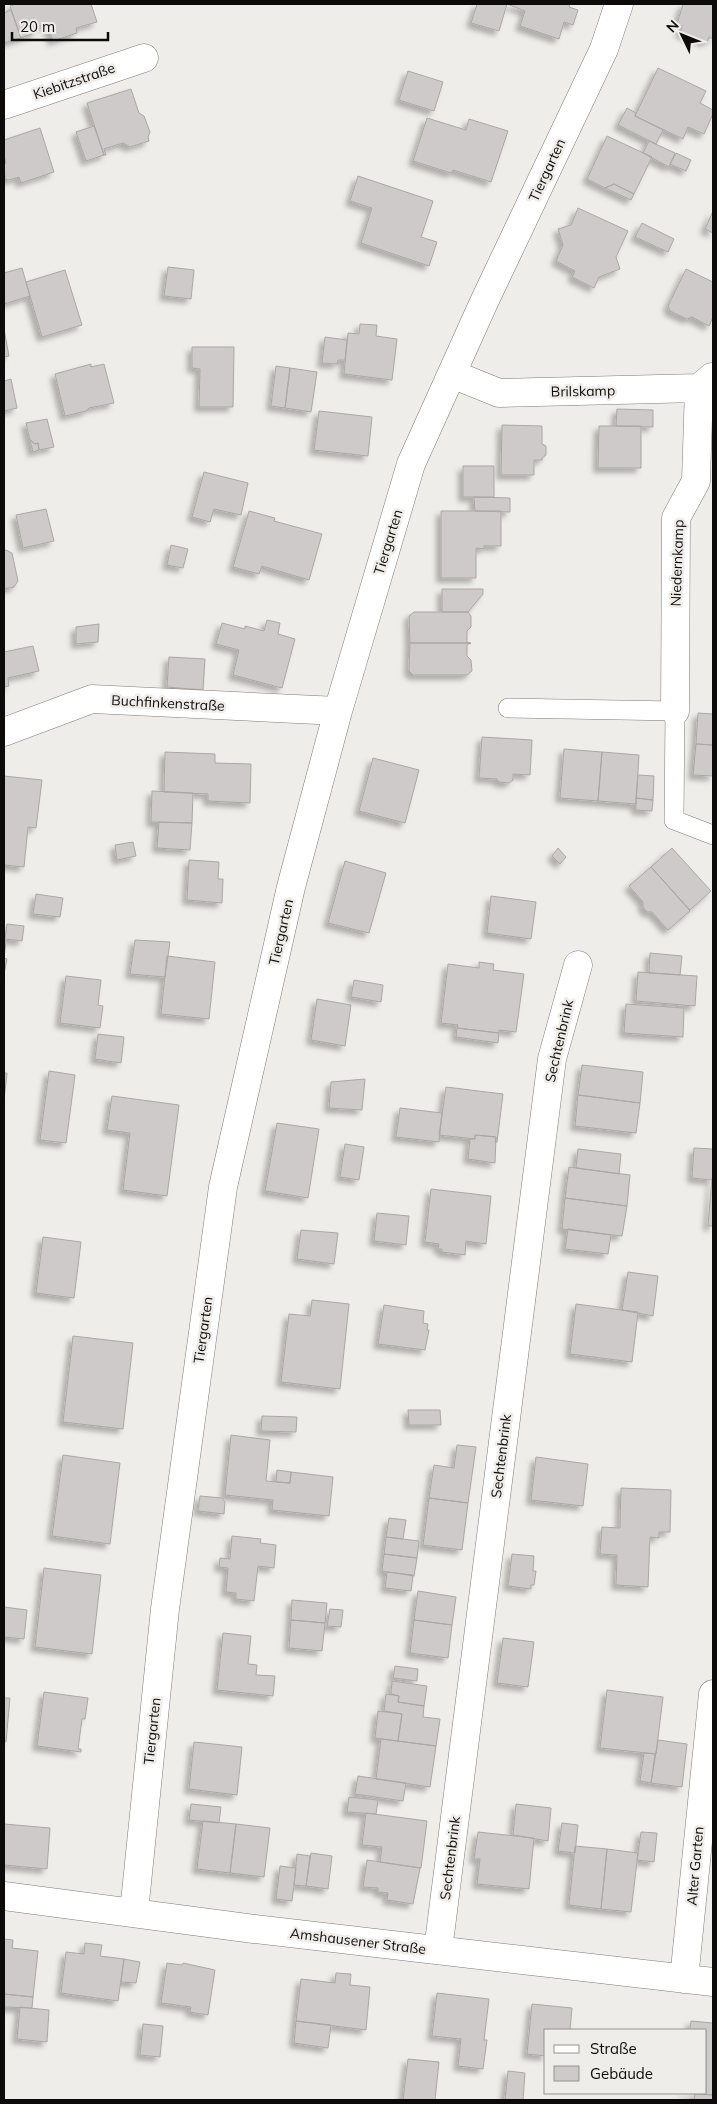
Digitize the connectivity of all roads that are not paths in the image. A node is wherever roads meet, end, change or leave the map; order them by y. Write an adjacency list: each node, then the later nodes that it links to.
1 (619, 4): 4 (street, Tiergarten)
2 (144, 58): 3 (street, Kiebitzstraße)
3 (4, 105)
4 (452, 374): 5 (street, Brilskamp); 7 (street, Tiergarten)
5 (706, 382): 8 (street, Niedernkamp)
6 (508, 708): 8 (lane)
7 (338, 711): 9 (street, Buchfinkenstraße); 14 (street, Tiergarten)
8 (675, 711): 10 (lane, Niedernkamp)
9 (4, 732)
10 (713, 834)
11 (578, 965): 15 (street, Sechtenbrink)
12 (713, 1694): 16 (street, Alter Garten)
13 (4, 1896): 14 (street, Amshausener Straße)
14 (134, 1912): 15 (street, Amshausener Straße)
15 (438, 1950): 16 (street, Amshausener Straße)
16 (684, 1979): 17 (street, Amshausener Straße)
17 (713, 1982)

